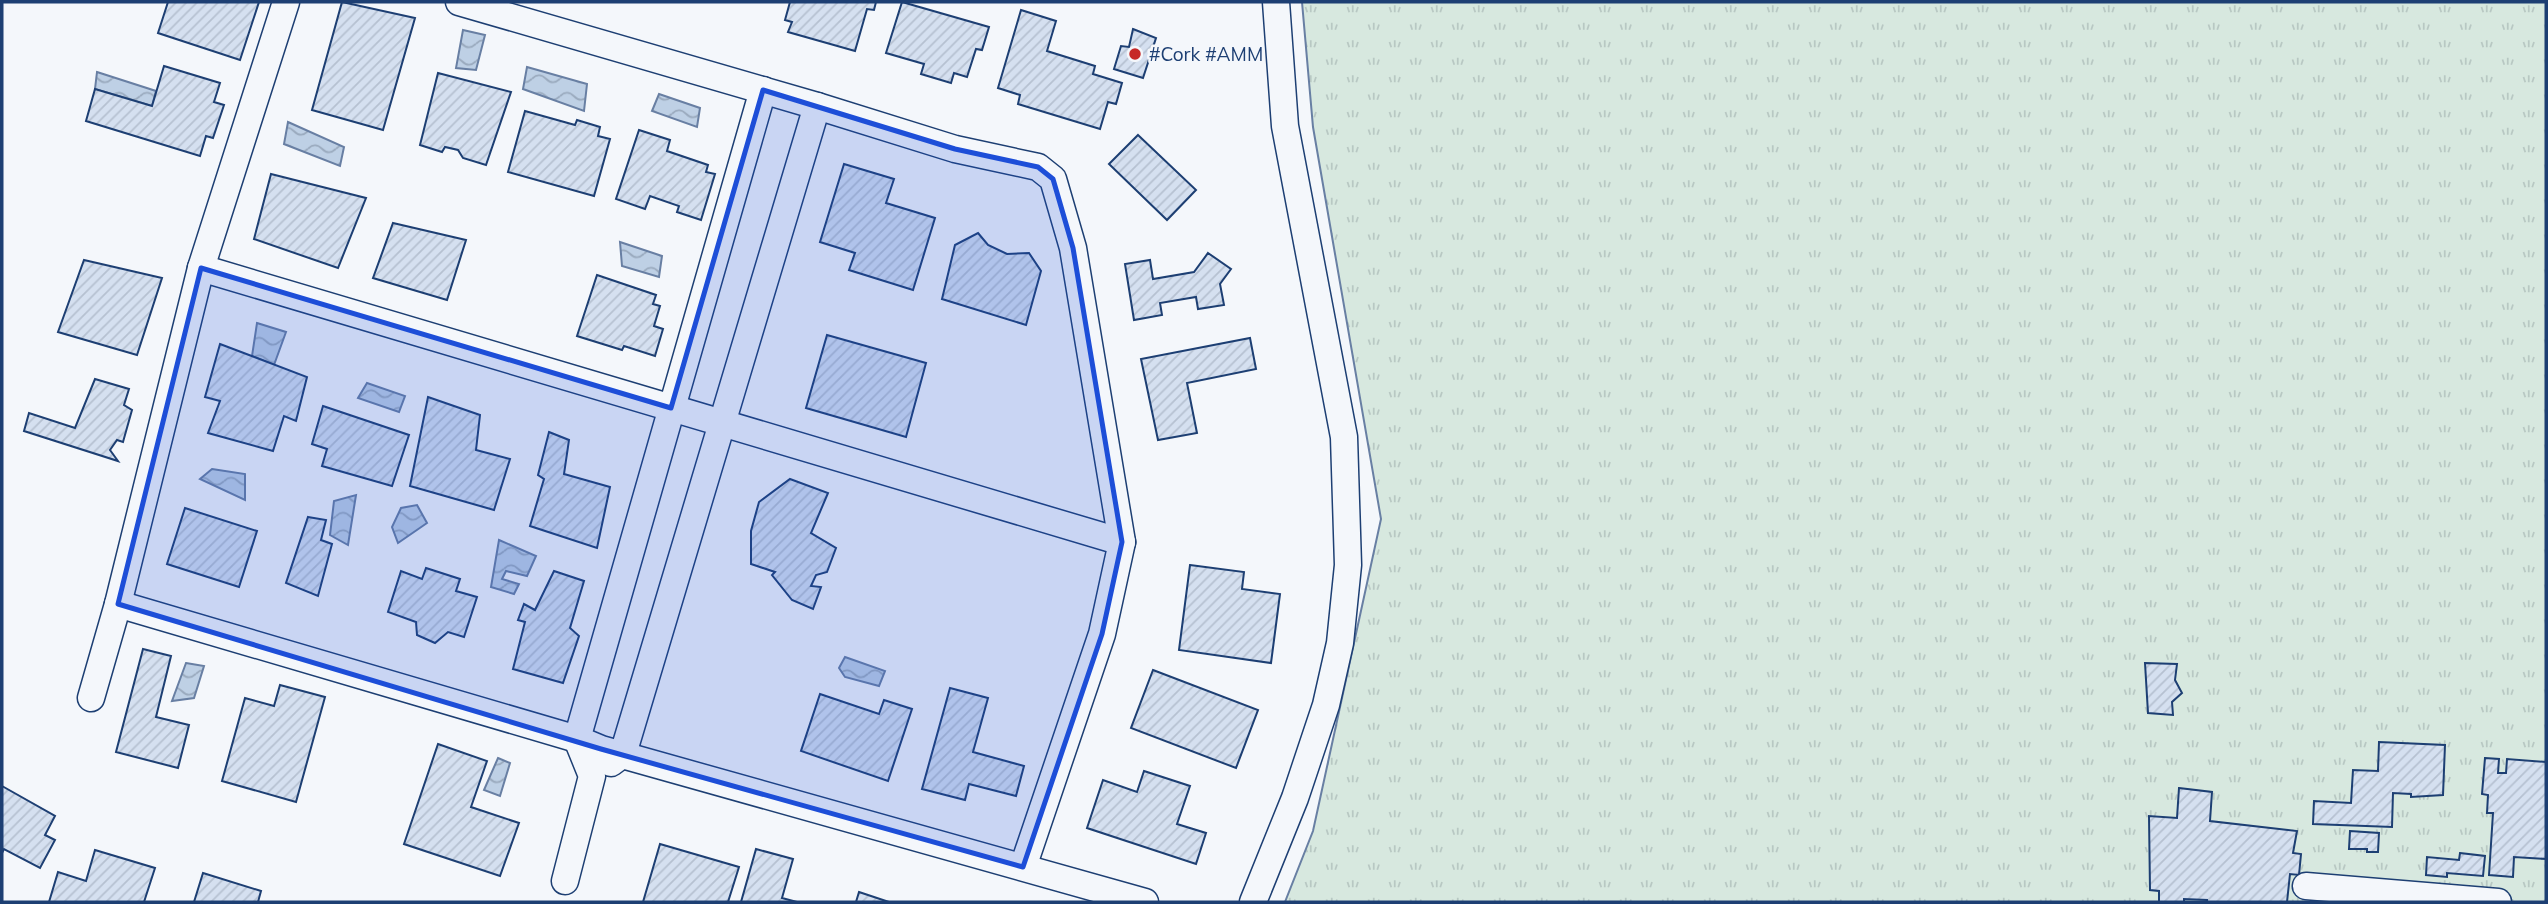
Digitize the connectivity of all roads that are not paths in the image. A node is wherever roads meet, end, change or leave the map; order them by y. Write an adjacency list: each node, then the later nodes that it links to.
1 (286, 2): 6 (street)
2 (459, 2): 4 (street)
3 (1276, 2): 19 (street)
4 (763, 90): 5 (street); 7 (street)
5 (817, 106): 8 (street); 9 (street)
6 (201, 268): 7 (street); 10 (street)
7 (671, 408): 8 (street); 12 (street)
8 (721, 424): 9 (street); 13 (street)
9 (1122, 542): 15 (street)
10 (118, 604): 11 (street); 12 (street)
11 (91, 698)
12 (577, 739): 13 (street); 14 (street)
13 (623, 754): 14 (street); 15 (street)
14 (592, 776): 16 (street)
15 (1023, 867): 18 (street)
16 (565, 880)
17 (2306, 886): 20 (street)
18 (1145, 902)
19 (1253, 902)
20 (2498, 902)

